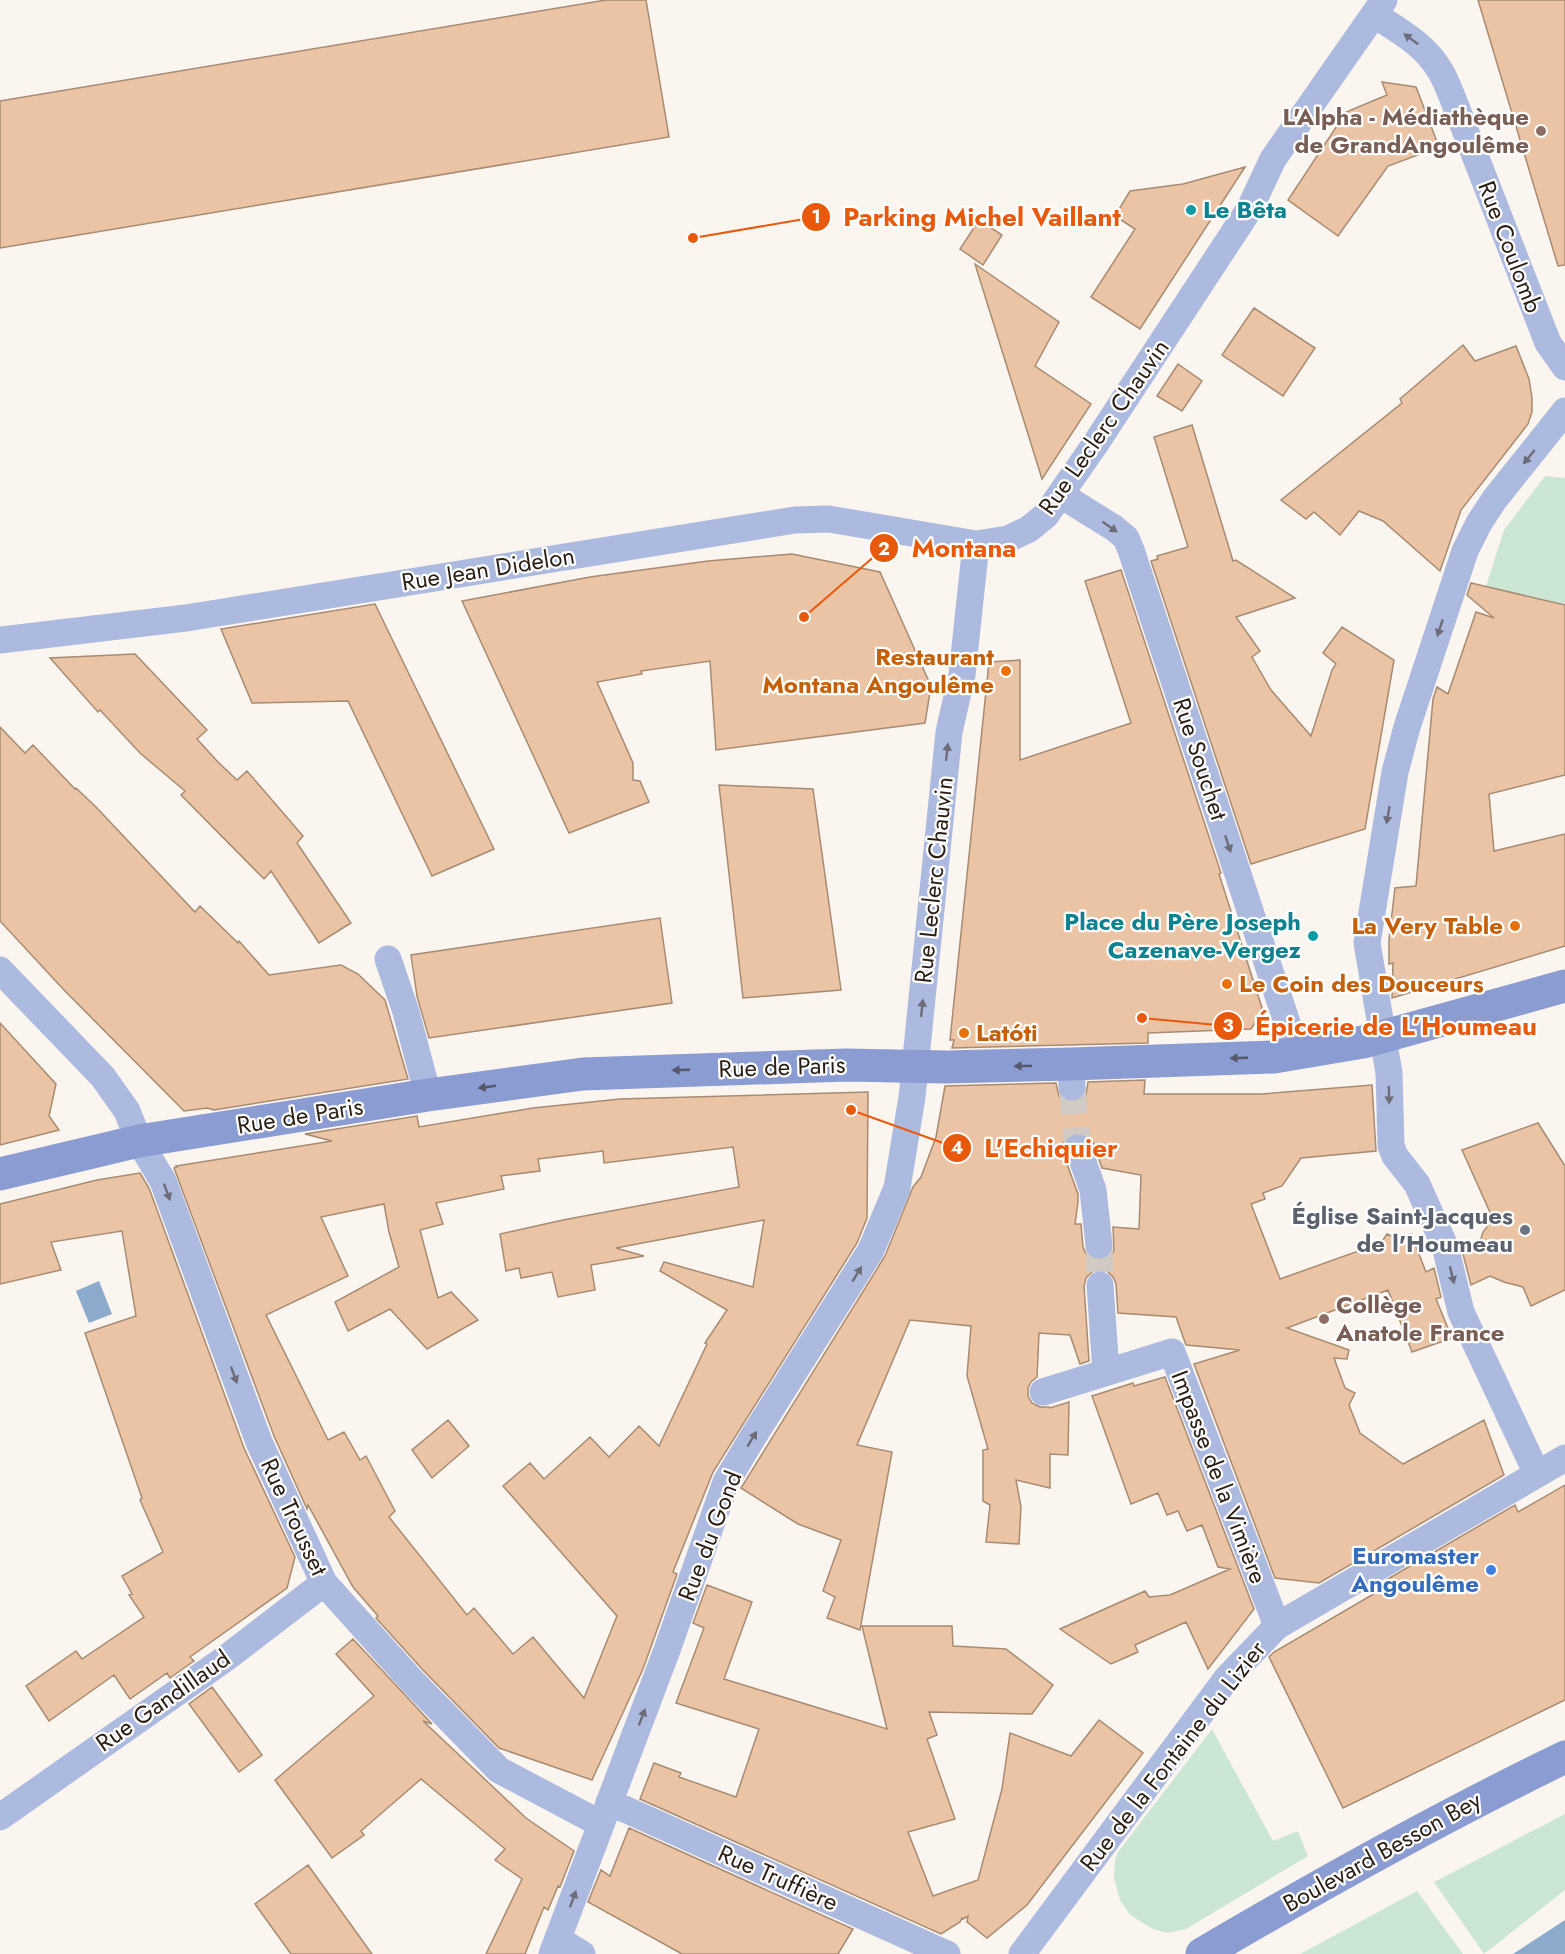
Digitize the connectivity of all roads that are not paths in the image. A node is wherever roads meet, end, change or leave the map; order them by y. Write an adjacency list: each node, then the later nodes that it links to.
1 (1380, 8): 2 (street, Rue Coulomb, one-way to 1); 4 (street, Rue Leclerc Chauvin)
2 (1565, 367)
3 (1565, 411): 10 (street, one-way to 10)
4 (1061, 495): 5 (street, Rue Leclerc Chauvin); 11 (street, Rue Souchet, one-way to 11)
5 (976, 544): 6 (street, Rue Jean Didelon); 12 (street, Rue Leclerc Chauvin, one-way to 5)
6 (0, 640)
7 (388, 959): 13 (street)
8 (0, 970): 14 (street, Rue Trousset)
9 (1565, 986): 10 (street, Rue de Paris)
10 (1383, 1037): 11 (street, Rue de Paris); 22 (street, one-way to 22)
11 (1297, 1053): 12 (street, Rue de Paris, one-way to 12)
12 (915, 1066): 13 (street, Rue de Paris, one-way to 13); 26 (street, Rue du Gond, one-way to 12)
13 (428, 1095): 14 (street, Rue de Paris)
14 (140, 1141): 16 (street, Rue de Paris); 23 (street, Rue Trousset, one-way to 23)
15 (1078, 1148): 17 (street)
16 (0, 1174)
17 (1099, 1245)
18 (1100, 1285): 19 (street)
19 (1106, 1372): 20 (street, Impasse de la Vimière); 24 (street, Impasse de la Vimière)
20 (1043, 1392)
21 (1565, 1458): 22 (street, Rue de la Fontaine du Lizier)
22 (1537, 1474): 24 (street, Rue de la Fontaine du Lizier)
23 (324, 1582): 26 (street, Rue Trousset); 27 (street, Rue Gandillaud)
24 (1276, 1626): 31 (street, Rue de la Fontaine du Lizier)
25 (1565, 1757): 32 (street, Boulevard Besson Bey)
26 (605, 1813): 28 (street, Rue du Gond, one-way to 26); 30 (street, Rue Truffière)
27 (0, 1817)
28 (555, 1947): 29 (street)
29 (582, 1954)
30 (947, 1954)
31 (1022, 1954)
32 (1202, 1954)

